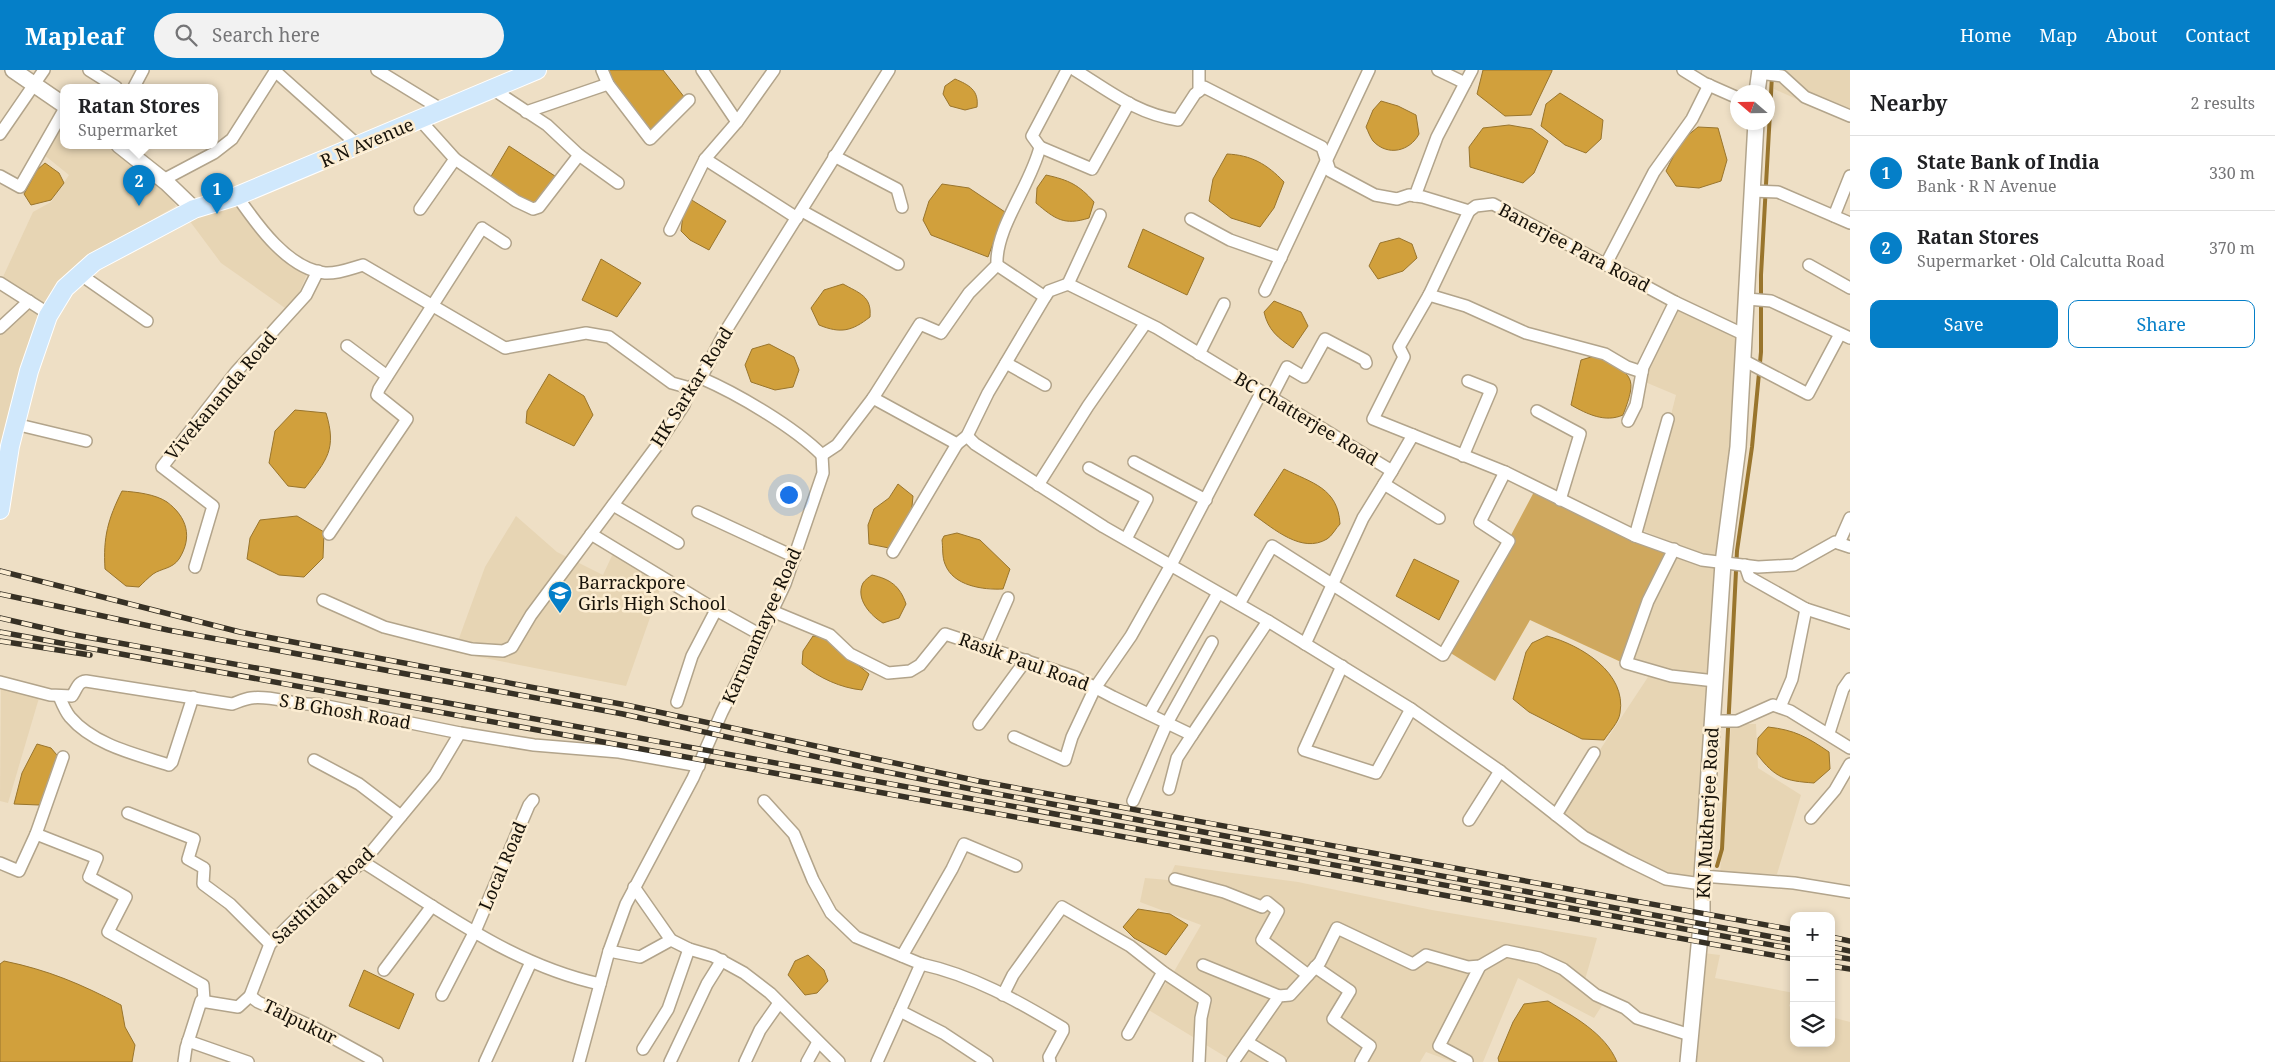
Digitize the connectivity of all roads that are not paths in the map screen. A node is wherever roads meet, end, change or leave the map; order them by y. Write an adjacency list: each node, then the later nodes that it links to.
1 (13, 70): 25 (street)
2 (44, 70): 25 (street)
3 (90, 70): 22 (street)
4 (143, 70): 23 (street)
5 (276, 70): 42 (street); 52 (street)
6 (377, 70): 34 (street)
7 (537, 70): 28 (main road, R N Avenue)
8 (602, 70): 24 (street)
9 (702, 70): 39 (street)
10 (774, 70): 39 (street)
11 (889, 70): 46 (street, HK Sarkar Road)
12 (1067, 70): 43 (street)
13 (1075, 70): 33 (street)
14 (1199, 70): 29 (street)
15 (1369, 70): 49 (street)
16 (1438, 70): 21 (street)
17 (1472, 70): 21 (street)
18 (1682, 70): 26 (street)
19 (1759, 72): 20 (street); 27 (street)
20 (1784, 73): 36 (street)
21 (1465, 83): 56 (street)
22 (111, 84)
23 (136, 84)
24 (608, 84): 31 (street); 35 (street)
25 (34, 85): 32 (street); 41 (street)
26 (1709, 85): 30 (street); 70 (street)
27 (1758, 85)
28 (494, 90): 34 (main road, R N Avenue); 35 (street)
29 (1199, 91): 33 (street); 49 (street, Banerjee Para Road)
30 (1730, 94)
31 (689, 100)
32 (60, 102)
33 (1129, 103): 43 (street)
34 (444, 111): 38 (main road, R N Avenue)
35 (526, 112): 45 (street)
36 (1850, 116)
37 (60, 117): 50 (street)
38 (420, 120): 42 (main road, R N Avenue); 47 (street)
39 (737, 122): 48 (street)
40 (1756, 130): 54 (street, KN Mukherjee Road)
41 (0, 134)
42 (359, 146): 55 (main road, R N Avenue)
43 (1040, 147): 71 (street)
44 (124, 149): 52 (street)
45 (579, 155): 47 (street); 53 (street)
46 (834, 156): 57 (street); 61 (street, HK Sarkar Road)
47 (455, 159): 59 (street)
48 (705, 159): 61 (street); 66 (street)
49 (1326, 159): 56 (street, Banerjee Para Road); 68 (street)
50 (0, 176)
51 (1850, 176): 63 (street)
52 (163, 180): 58 (street)
53 (618, 183)
54 (1752, 191): 63 (street); 81 (street, KN Mukherjee Road)
55 (237, 196): 58 (main road, R N Avenue); 73 (street)
56 (1415, 196): 60 (street, Banerjee Para Road)
57 (902, 207)
58 (194, 209): 74 (main road, R N Avenue)
59 (420, 209)
60 (1469, 211): 70 (street, Banerjee Para Road); 79 (street)
61 (799, 215): 69 (street); 99 (street, HK Sarkar Road)
62 (1100, 215): 76 (street)
63 (1834, 216): 65 (street)
64 (1190, 219): 68 (street)
65 (1850, 223)
66 (670, 230)
67 (505, 243): 85 (street)
68 (1281, 258): 78 (street)
69 (898, 264)
70 (1606, 264): 83 (street, Banerjee Para Road)
71 (997, 265): 80 (street); 104 (street)
72 (1809, 265): 77 (street)
73 (318, 271): 85 (street); 142 (street, Vivekananda Road)
74 (80, 275): 86 (main road, R N Avenue); 87 (street)
75 (0, 283): 82 (street)
76 (1068, 284): 80 (street); 88 (street, BC Chatterjee Road)
77 (1850, 288)
78 (1264, 291)
79 (1429, 296): 97 (street); 109 (street)
80 (1046, 297): 95 (street)
81 (1747, 299): 90 (street, KN Mukherjee Road); 91 (street)
82 (29, 301): 86 (street); 89 (street)
83 (1675, 302): 90 (street, Banerjee Para Road); 97 (street)
84 (1224, 304): 93 (street)
85 (432, 305): 98 (street); 102 (street)
86 (49, 314): 108 (main road, R N Avenue)
87 (147, 321)
88 (1145, 324): 93 (street, BC Chatterjee Road); 121 (street)
89 (0, 328)
90 (1745, 335): 94 (street, KN Mukherjee Road)
91 (1845, 336): 94 (street)
92 (346, 346): 98 (street)
93 (1199, 354): 103 (street, BC Chatterjee Road)
94 (1744, 360): 139 (street, KN Mukherjee Road)
95 (1006, 363): 101 (street); 110 (street)
96 (1366, 364): 103 (street)
97 (1642, 372): 107 (street)
98 (387, 376): 129 (street)
99 (702, 378): 102 (street, HK Sarkar Road); 114 (street)
100 (1468, 381): 115 (street)
101 (1045, 385)
102 (690, 388): 124 (street, HK Sarkar Road)
103 (1266, 396): 118 (street, BC Chatterjee Road); 122 (street)
104 (873, 398): 112 (street); 114 (street)
105 (1537, 410): 123 (street)
106 (1668, 419): 131 (street)
107 (1628, 421)
108 (15, 424): 111 (street); 113 (main road, R N Avenue)
109 (1413, 435): 115 (street); 118 (street, BC Chatterjee Road)
110 (967, 436): 112 (street); 121 (street)
111 (86, 441)
112 (957, 444): 137 (street)
113 (5, 451): 125 (main road, R N Avenue)
114 (822, 454): 138 (street, Karunamayee Road)
115 (1463, 456): 119 (street)
116 (1134, 462): 122 (street)
117 (1090, 468): 132 (street)
118 (1392, 471): 120 (street)
119 (1505, 472): 123 (street); 143 (street)
120 (1384, 484): 127 (street); 143 (street)
121 (1038, 485): 132 (street)
122 (1206, 500): 140 (street)
123 (1560, 500): 131 (street)
124 (613, 505): 130 (street, HK Sarkar Road); 133 (street)
125 (0, 510)
126 (698, 512): 138 (street)
127 (1439, 518)
128 (1850, 518): 134 (street)
129 (329, 534)
130 (592, 534): 146 (street, HK Sarkar Road); 149 (street)
131 (1635, 536): 136 (street)
132 (1126, 540): 140 (street)
133 (678, 543)
134 (1838, 543): 135 (street); 141 (street)
135 (1850, 547)
136 (1674, 548): 139 (street); 160 (street)
137 (893, 552)
138 (795, 557): 150 (street, Karunamayee Road)
139 (1723, 563): 141 (street); 160 (street, KN Mukherjee Road)
140 (1171, 565): 144 (street); 162 (street)
141 (1745, 565): 148 (street)
142 (194, 567)
143 (1333, 585): 147 (street); 155 (street)
144 (1218, 593): 147 (street); 169 (street)
145 (1008, 598): 156 (street)
146 (323, 600)
147 (1239, 604): 151 (street)
148 (1806, 609): 152 (street); 167 (street)
149 (716, 610): 153 (street); 166 (street)
150 (772, 611): 153 (street, Karunamayee Road); 156 (street, Rasik Paul Road)
151 (1268, 622): 155 (street); 175 (street)
152 (1850, 623)
153 (761, 635): 182 (street, Karunamayee Road)
154 (1212, 642): 171 (street)
155 (1305, 644): 158 (street)
156 (986, 648): 157 (street, Rasik Paul Road)
157 (1026, 660): 162 (street, Rasik Paul Road); 172 (street)
158 (1342, 666): 168 (street); 168 (street)
159 (1850, 678): 163 (street)
160 (1715, 681): 170 (street, KN Mukherjee Road)
161 (0, 682): 164 (street)
162 (1096, 688): 169 (street, Rasik Paul Road); 176 (street)
163 (1847, 690): 174 (street)
164 (58, 696): 165 (street, S B Ghosh Road); 165 (street)
165 (193, 697): 173 (street, S B Ghosh Road)
166 (677, 702)
167 (1780, 707): 170 (street); 174 (street)
168 (1411, 709): 183 (street)
169 (1148, 714): 171 (street, Rasik Paul Road)
170 (1713, 721): 198 (street, KN Mukherjee Road)
171 (1167, 723): 175 (street, Rasik Paul Road); 187 (street)
172 (979, 724)
173 (460, 733): 182 (street, S B Ghosh Road); 190 (street, Sasthitala Road)
174 (1829, 733): 177 (street)
175 (1192, 735): 184 (street)
176 (1014, 737)
177 (1850, 748)
178 (1594, 753): 189 (street)
179 (63, 756): 193 (street)
180 (314, 760): 190 (street)
181 (1850, 764): 191 (street)
182 (699, 766): 199 (street, Karunamayee Road)
183 (1500, 771): 189 (street); 192 (street)
184 (1169, 789)
185 (533, 800): 202 (street, Local Road)
186 (764, 801): 207 (street)
187 (1133, 801)
188 (128, 813): 204 (street)
189 (1556, 815): 198 (street)
190 (401, 816): 194 (street, Sasthitala Road)
191 (1811, 818)
192 (1469, 820)
193 (36, 834): 195 (street); 221 (street)
194 (362, 862): 201 (street); 204 (street, Sasthitala Road)
195 (0, 863)
196 (1016, 866): 207 (street)
197 (1175, 879): 214 (street)
198 (1702, 880): 200 (street); 225 (street, KN Mukherjee Road)
199 (634, 887): 203 (street); 206 (street, Karunamayee Road)
200 (1850, 892)
201 (432, 906): 202 (street); 213 (street)
202 (474, 932): 209 (street); 217 (street, Local Road)
203 (672, 940): 205 (street); 206 (street)
204 (270, 944): 219 (street, Sasthitala Road)
205 (689, 948): 208 (street); 229 (street)
206 (610, 950): 216 (street, Karunamayee Road)
207 (902, 956): 210 (street)
208 (722, 960): 222 (street); 236 (street)
209 (530, 962): 216 (street); 234 (street)
210 (921, 964): 218 (street); 223 (street)
211 (1203, 965): 220 (street)
212 (1480, 966): 214 (street); 225 (street); 230 (street)
213 (384, 970)
214 (1311, 971): 220 (street); 246 (street)
215 (1162, 972): 218 (street); 224 (street); 243 (street)
216 (600, 984): 235 (street, Karunamayee Road)
217 (442, 995)
218 (1003, 995): 242 (street)
219 (250, 996): 221 (street); 233 (street, Talpukur)
220 (1278, 996): 228 (street)
221 (204, 1000): 226 (street)
222 (780, 1003): 227 (street); 237 (street)
223 (900, 1011): 240 (street); 241 (street)
224 (1128, 1034)
225 (1690, 1035): 247 (street, KN Mukherjee Road)
226 (188, 1041): 231 (street); 232 (street)
227 (818, 1042): 238 (street); 239 (street)
228 (1247, 1042): 244 (street); 245 (street)
229 (643, 1049)
230 (1467, 1061)
231 (184, 1062)
232 (248, 1062)
233 (377, 1062)
234 (485, 1062)
235 (579, 1062)
236 (670, 1062)
237 (745, 1062)
238 (807, 1062)
239 (839, 1062)
240 (877, 1062)
241 (987, 1062)
242 (1050, 1062)
243 (1199, 1062)
244 (1233, 1062)
245 (1280, 1062)
246 (1361, 1062)
247 (1688, 1062)

